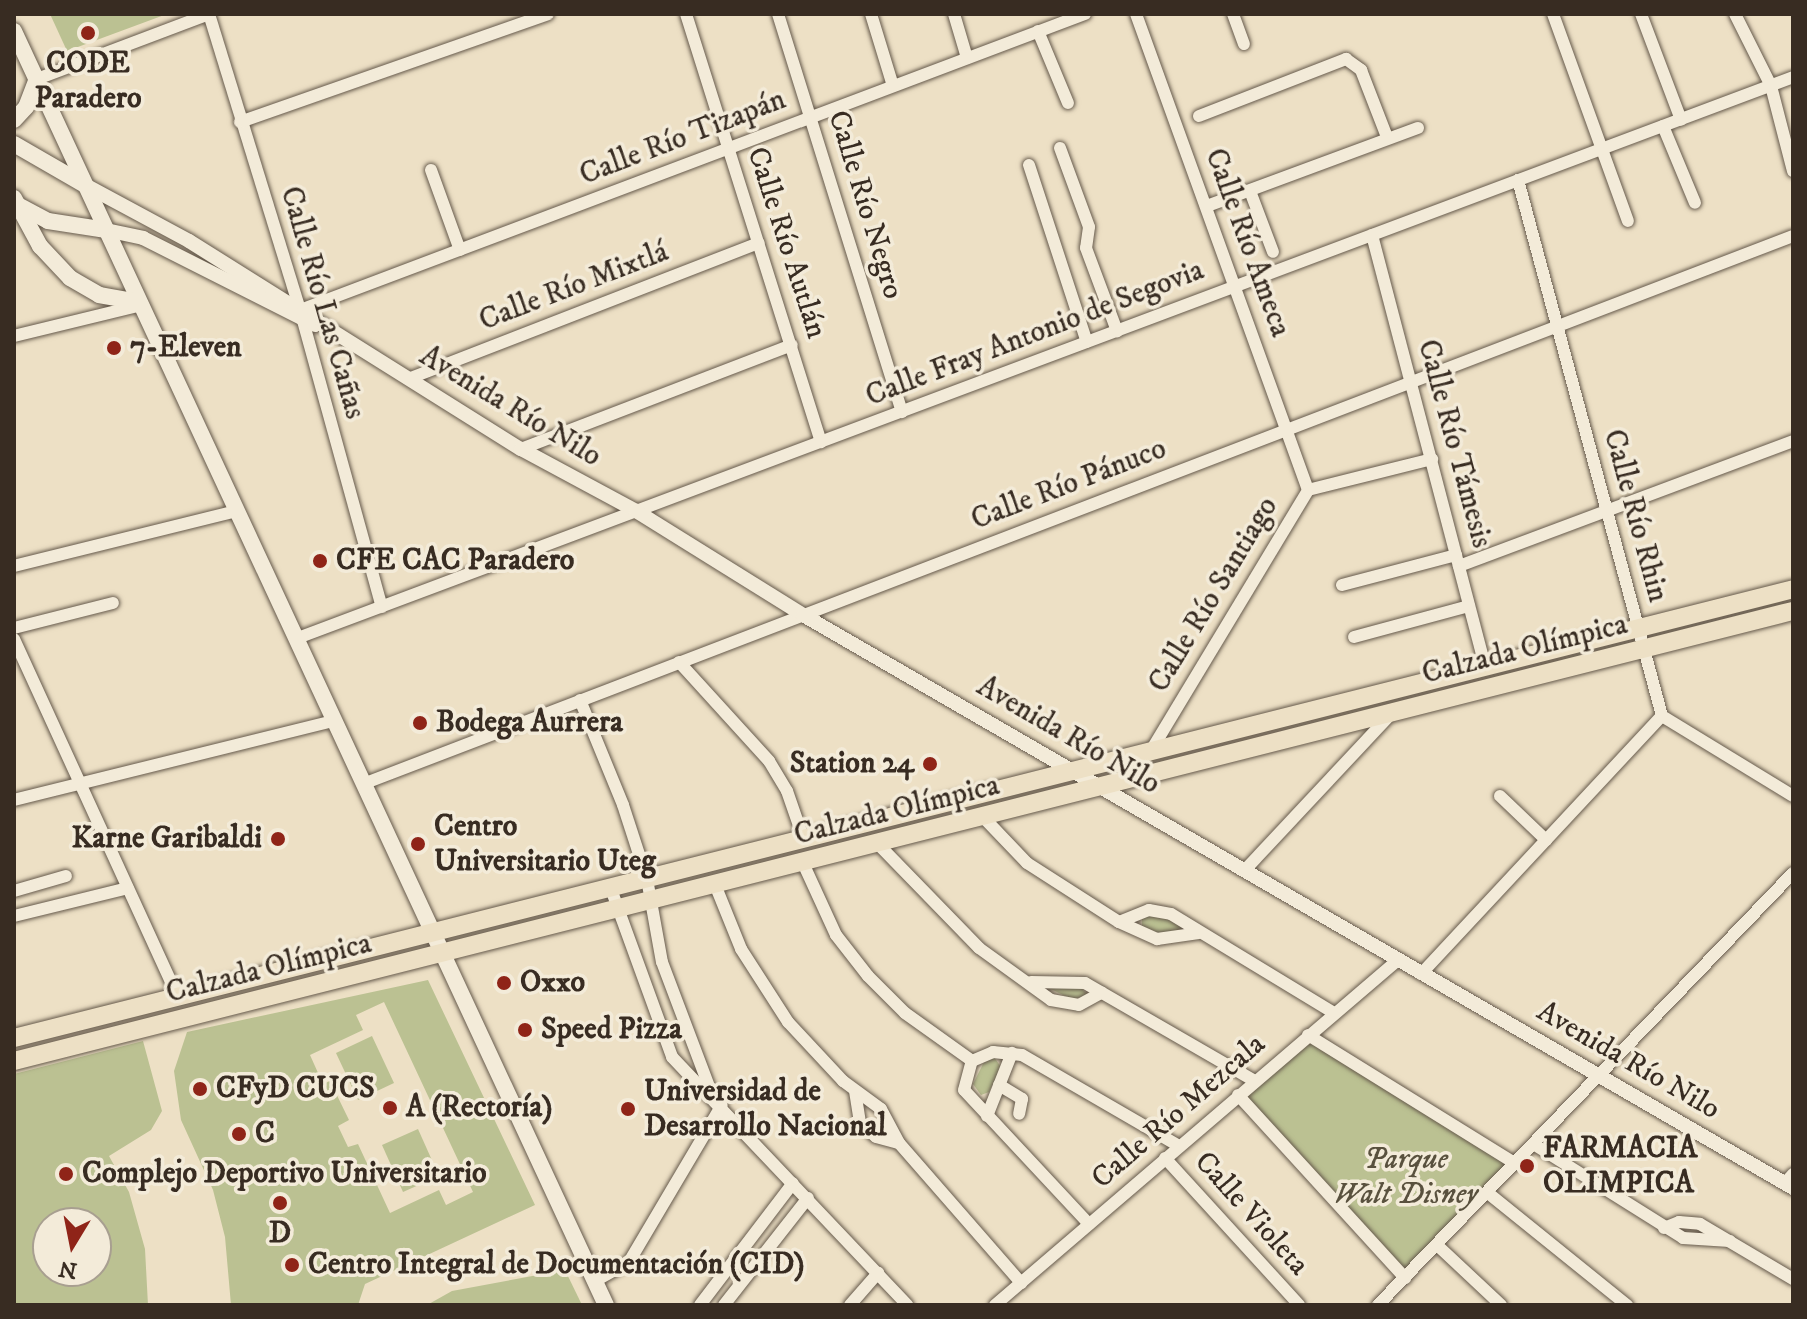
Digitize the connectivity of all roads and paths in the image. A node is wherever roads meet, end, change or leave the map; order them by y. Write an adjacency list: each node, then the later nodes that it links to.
1 (209, 14): 20 (street); 28 (street, Calle Río Las Cañas)
2 (548, 14): 28 (street)
3 (686, 14): 35 (street, Calle Río Autlán)
4 (778, 14): 25 (street, Calle Río Negro)
5 (871, 14): 21 (street)
6 (954, 14): 17 (street)
7 (1085, 14): 13 (street, Calle Río Tizapán)
8 (1136, 14): 44 (street, Calle Río Ameca)
9 (1233, 14): 16 (street)
10 (1553, 14): 34 (street)
11 (1641, 14): 27 (street)
12 (1735, 14): 22 (street)
13 (1059, 18): 15 (street, Calle Río Tizapán)
14 (14, 31): 20 (main road)
15 (1038, 31): 17 (street, Calle Río Tizapán); 23 (street)
16 (1244, 44)
17 (967, 58): 21 (street, Calle Río Tizapán)
18 (1793, 64): 19 (street)
19 (1791, 78): 22 (street, Calle Fray Antonio de Segovia)
20 (37, 79): 26 (main road); 40 (main road)
21 (893, 86): 25 (street, Calle Río Tizapán)
22 (1771, 86): 27 (street, Calle Fray Antonio de Segovia); 38 (street)
23 (1068, 103)
24 (1199, 116): 31 (street)
25 (811, 117): 35 (street, Calle Río Tizapán); 62 (street, Calle Río Negro)
26 (14, 120)
27 (1681, 120): 29 (street, Calle Fray Antonio de Segovia)
28 (240, 122): 54 (street, Calle Río Las Cañas)
29 (1663, 126): 34 (street, Calle Fray Antonio de Segovia); 43 (street)
30 (1418, 128): 31 (street)
31 (1387, 137): 41 (street)
32 (14, 144): 40 (main road, Avenida Río Nilo)
33 (1060, 148): 56 (street)
34 (1603, 148): 39 (street, Calle Fray Antonio de Segovia); 45 (street)
35 (727, 149): 49 (street, Calle Río Autlán); 50 (street, Calle Río Tizapán)
36 (1029, 165): 58 (street)
37 (431, 170): 50 (street)
38 (1793, 171)
39 (1518, 180): 47 (street, Calle Fray Antonio de Segovia); 55 (street, Calle Río Rhin)
40 (85, 185): 46 (main road); 54 (street, Avenida Río Nilo)
41 (1250, 191): 44 (street); 51 (street)
42 (15, 202): 46 (main road, Avenida Río Nilo); 53 (main road)
43 (1695, 203)
44 (1207, 206): 52 (street, Calle Río Ameca)
45 (1628, 221)
46 (106, 230): 53 (main road); 54 (street, Avenida Río Nilo)
47 (1372, 235): 52 (street, Calle Fray Antonio de Segovia); 61 (street, Calle Río Támesis)
48 (1793, 236): 55 (street, Calle Río Pánuco)
49 (759, 243): 59 (street, Calle Río Autlán); 60 (street, Calle Río Mixtlá)
50 (460, 250): 54 (street, Calle Río Tizapán)
51 (1273, 252)
52 (1236, 286): 56 (street, Calle Fray Antonio de Segovia); 63 (street, Calle Río Ameca)
53 (140, 303): 57 (street); 69 (main road)
54 (301, 317): 60 (street, Avenida Río Nilo); 78 (street, Calle Río Las Cañas)
55 (1558, 326): 61 (street, Calle Río Pánuco); 71 (street, Calle Río Rhin)
56 (1117, 331): 58 (street, Calle Fray Antonio de Segovia)
57 (14, 336)
58 (1087, 342): 62 (street, Calle Fray Antonio de Segovia)
59 (792, 345): 65 (street, Calle Río Autlán); 66 (street)
60 (408, 379): 66 (street, Avenida Río Nilo)
61 (1411, 382): 63 (street, Calle Río Pánuco); 67 (street, Calle Río Támesis)
62 (902, 412): 65 (street, Calle Fray Antonio de Segovia)
63 (1285, 430): 68 (street, Calle Río Ameca); 80 (street, Calle Río Pánuco)
64 (1793, 441): 71 (street)
65 (821, 442): 70 (street, Calle Fray Antonio de Segovia)
66 (521, 449): 70 (street, Avenida Río Nilo)
67 (1432, 459): 68 (street, Calle Río Santiago); 72 (street, Calle Río Támesis)
68 (1308, 490): 93 (street, Calle Río Santiago)
69 (237, 511): 73 (street); 85 (main road)
70 (636, 511): 78 (street, Calle Fray Antonio de Segovia); 80 (street, Avenida Río Nilo)
71 (1607, 511): 72 (street); 81 (street, Calle Río Rhin)
72 (1458, 561): 74 (street); 77 (street, Calle Río Támesis)
73 (14, 566)
74 (1342, 585)
75 (1793, 589): 81 (main road, Calzada Olímpica)
76 (113, 603): 82 (street)
77 (1469, 606): 83 (street); 88 (street, Calle Río Támesis)
78 (382, 607): 85 (street, Calle Fray Antonio de Segovia)
79 (1793, 611): 86 (main road, Calzada Olímpica)
80 (803, 615): 87 (street, Calle Río Pánuco); 94 (street, Avenida Río Nilo)
81 (1638, 627): 86 (street, Calle Río Rhin); 88 (main road, Calzada Olímpica)
82 (14, 628)
83 (1354, 637)
84 (14, 639): 95 (street)
85 (295, 639): 92 (main road)
86 (1644, 649): 90 (main road, Calzada Olímpica); 91 (street, Calle Río Rhin)
87 (679, 662): 89 (street, Calle Río Pánuco); 102 (street)
88 (1485, 665): 93 (main road, Calzada Olímpica)
89 (580, 700): 96 (street, Calle Río Pánuco); 109 (street)
90 (1391, 714): 97 (main road, Calzada Olímpica); 106 (street)
91 (1662, 716): 99 (street); 103 (street)
92 (334, 721): 95 (street); 96 (main road)
93 (1149, 754): 94 (main road, Calzada Olímpica)
94 (1078, 772): 97 (street, Avenida Río Nilo); 102 (main road, Calzada Olímpica)
95 (80, 783): 100 (street); 111 (street)
96 (363, 784): 119 (main road)
97 (1103, 788): 101 (main road, Calzada Olímpica); 106 (street, Avenida Río Nilo)
98 (1500, 796): 103 (street)
99 (1793, 796)
100 (14, 800)
101 (985, 819): 104 (main road, Calzada Olímpica); 118 (street)
102 (804, 840): 109 (main road, Calzada Olímpica)
103 (1546, 840): 123 (street)
104 (878, 844): 105 (main road, Calzada Olímpica); 124 (street)
105 (803, 863): 110 (main road, Calzada Olímpica); 132 (street)
106 (1244, 871): 122 (street, Avenida Río Nilo)
107 (1793, 873): 133 (street)
108 (66, 876): 113 (street)
109 (647, 879): 112 (main road, Calzada Olímpica); 115 (street)
110 (716, 887): 115 (main road, Calzada Olímpica); 136 (street)
111 (128, 888): 117 (street); 126 (street)
112 (611, 889): 116 (street); 119 (main road, Calzada Olímpica)
113 (14, 891)
114 (14, 898): 117 (street)
115 (648, 903): 116 (main road, Calzada Olímpica); 137 (street)
116 (618, 910): 121 (main road, Calzada Olímpica); 137 (street)
117 (16, 916)
118 (1119, 922): 120 (street); 120 (street)
119 (432, 933): 121 (main road); 126 (main road, Calzada Olímpica)
120 (1199, 933): 127 (street)
121 (442, 954): 131 (main road, Calzada Olímpica); 158 (main road)
122 (1398, 960): 123 (street, Avenida Río Nilo); 127 (street, Calle Río Mezcala)
123 (1421, 974): 133 (street, Avenida Río Nilo)
124 (1031, 982): 125 (street); 125 (street)
125 (1102, 992): 134 (street)
126 (178, 997): 129 (main road, Calzada Olímpica)
127 (1334, 1013): 128 (street, Calle Río Mezcala)
128 (1308, 1035): 134 (street, Calle Río Mezcala); 146 (street)
129 (14, 1038)
130 (1012, 1053): 132 (street); 135 (street); 144 (street, Calle Violeta)
131 (14, 1061)
132 (972, 1061): 141 (street)
133 (1600, 1077): 143 (street); 147 (street, Avenida Río Nilo)
134 (1255, 1081): 138 (street, Calle Río Mezcala)
135 (999, 1085): 140 (street); 141 (street)
136 (855, 1091): 142 (street); 142 (street)
137 (712, 1094): 139 (street)
138 (1238, 1095): 144 (street, Calle Río Mezcala); 156 (street)
139 (722, 1105): 148 (street); 158 (street)
140 (1019, 1114)
141 (987, 1116): 151 (street)
142 (899, 1143): 159 (street)
143 (1535, 1145): 146 (street); 152 (street)
144 (1179, 1146): 145 (street, Calle Río Mezcala)
145 (1165, 1158): 151 (street, Calle Río Mezcala); 166 (street, Calle Violeta)
146 (1516, 1164): 149 (street)
147 (1790, 1181)
148 (793, 1183): 150 (street); 161 (street)
149 (1488, 1193): 154 (street); 169 (street)
150 (808, 1198): 155 (street); 162 (street)
151 (1089, 1224): 159 (street, Calle Río Mezcala)
152 (1664, 1228): 153 (street); 153 (street)
153 (1730, 1241): 157 (street)
154 (1437, 1245): 156 (street); 168 (street)
155 (878, 1273): 163 (street); 164 (street)
156 (1405, 1278): 167 (street)
157 (1793, 1279)
158 (595, 1281): 160 (main road)
159 (1021, 1283): 165 (street, Calle Río Mezcala)
160 (606, 1305)
161 (700, 1305)
162 (724, 1305)
163 (850, 1305)
164 (907, 1305)
165 (995, 1305)
166 (1299, 1305)
167 (1378, 1305)
168 (1501, 1305)
169 (1627, 1305)

